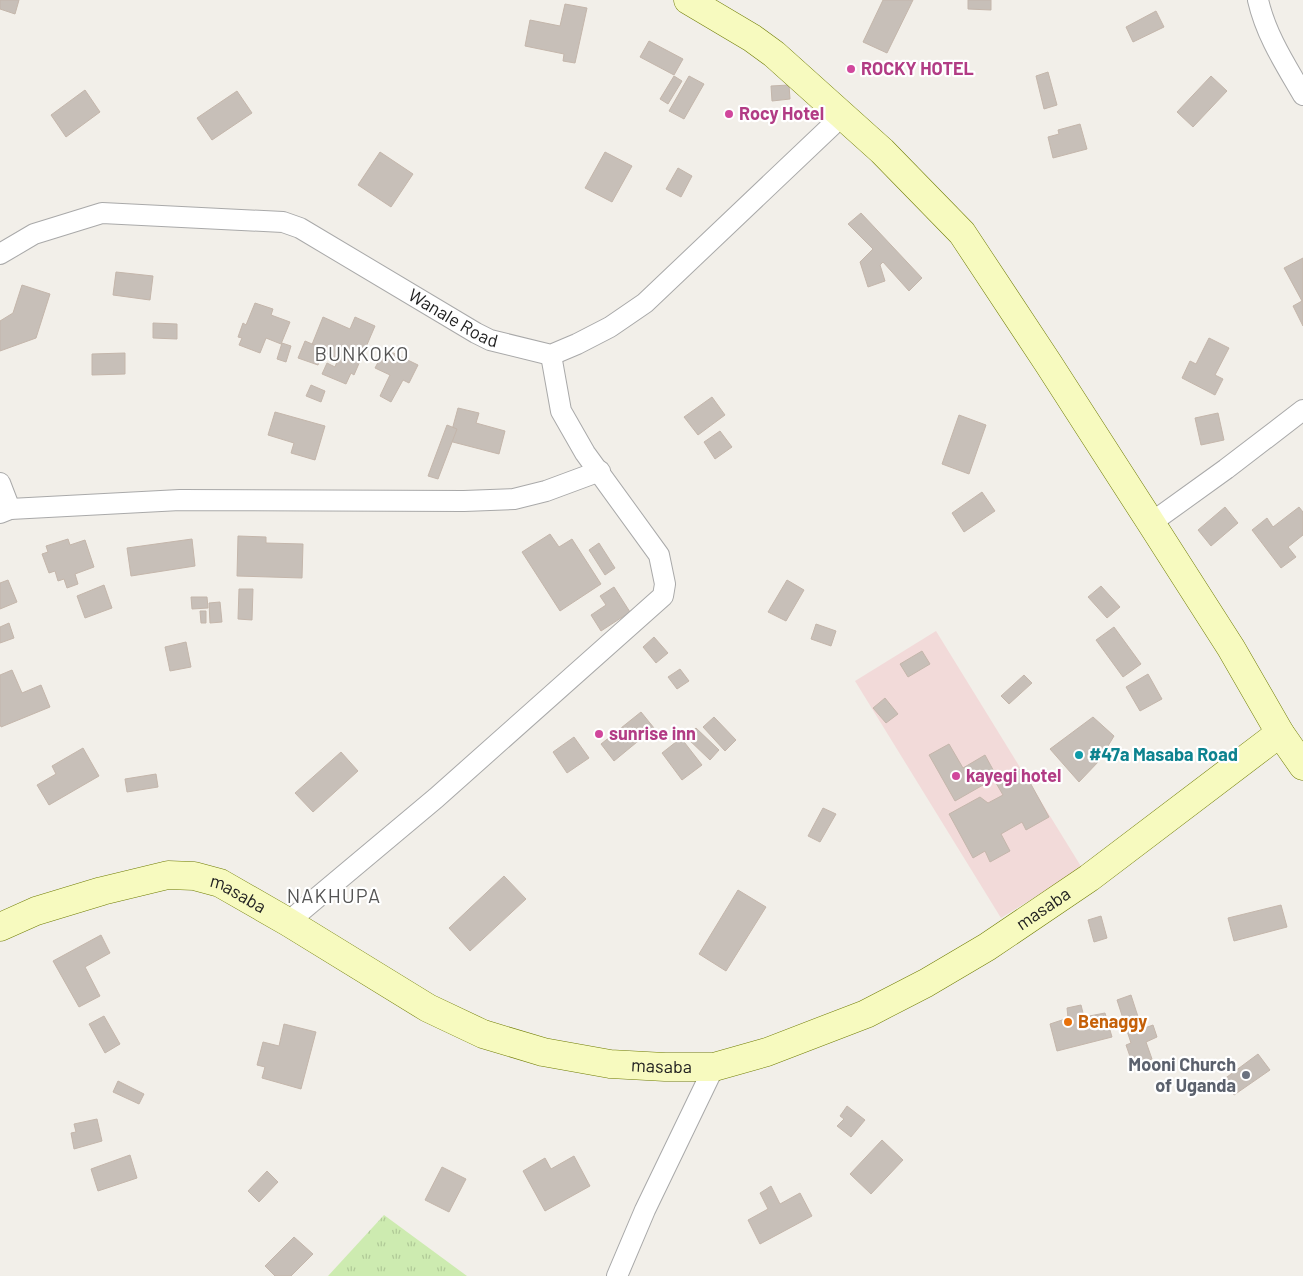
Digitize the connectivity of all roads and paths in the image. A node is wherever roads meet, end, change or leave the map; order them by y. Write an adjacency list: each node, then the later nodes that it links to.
1 (688, 0): 4 (street)
2 (1258, 0): 3 (street)
3 (1303, 95)
4 (843, 115): 6 (street); 11 (street)
5 (0, 254): 6 (street, Wanale Road)
6 (551, 355): 8 (street)
7 (1303, 410): 11 (street)
8 (600, 471): 10 (street); 14 (street)
9 (0, 483): 10 (street)
10 (5, 511)
11 (1151, 523): 12 (street)
12 (1280, 733): 13 (street); 16 (street, masaba)
13 (1303, 766)
14 (288, 922): 15 (street, masaba); 16 (street, masaba)
15 (0, 927)
16 (714, 1067): 17 (street)
17 (617, 1276)

